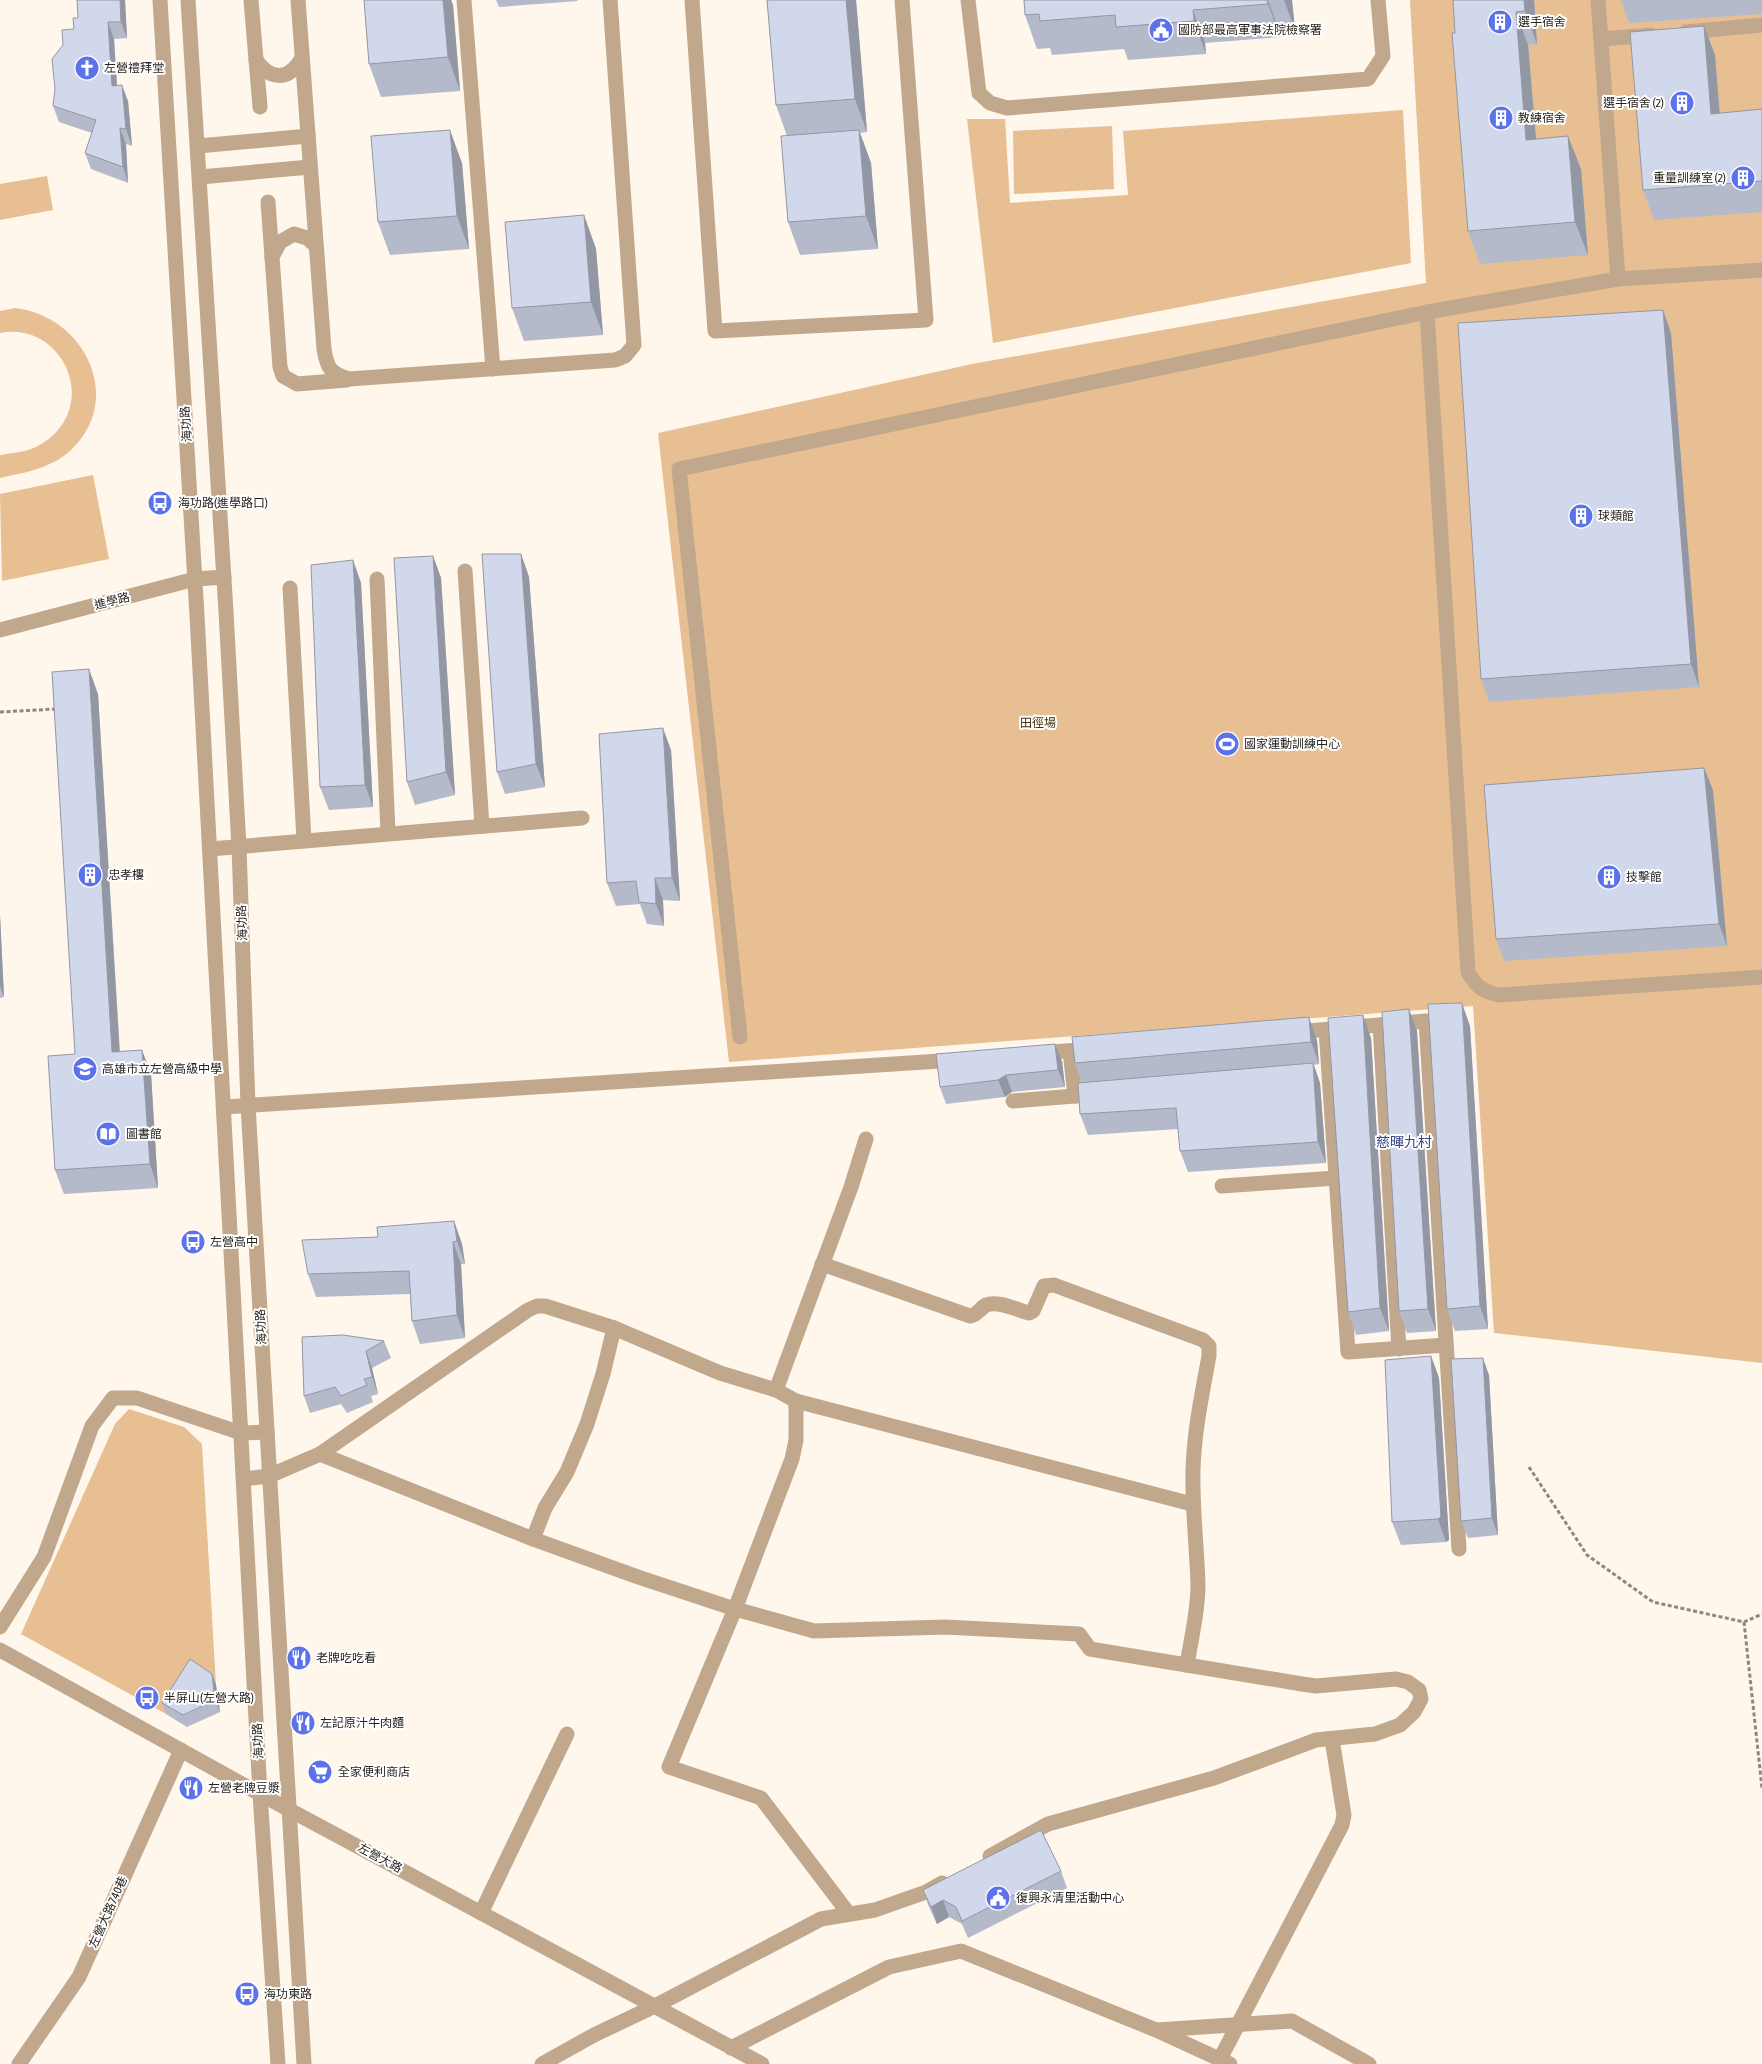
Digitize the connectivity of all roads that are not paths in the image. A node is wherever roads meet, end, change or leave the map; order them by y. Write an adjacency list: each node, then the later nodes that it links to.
1 (160, 0): 38 (street, 海功路)
2 (188, 0): 19 (street, 海功路)
3 (251, 0): 15 (street)
4 (298, 0): 14 (street)
5 (464, 0): 32 (street)
6 (610, 0): 32 (street)
7 (692, 0): 8 (street)
8 (902, 0)
9 (968, 0): 10 (street)
10 (1378, 0)
11 (1598, 0): 13 (street)
12 (1762, 25): 13 (street)
13 (1601, 39): 29 (street)
14 (302, 58): 16 (street); 17 (street)
15 (256, 60): 16 (street); 16 (street)
16 (282, 76): 17 (street)
17 (304, 90): 18 (street)
18 (308, 136): 19 (street); 20 (street)
19 (198, 146): 21 (street, 海功路)
20 (310, 167): 21 (street); 23 (street)
21 (200, 177): 36 (street, 海功路)
22 (268, 202): 24 (street)
23 (314, 217): 25 (street); 26 (street)
24 (270, 219): 25 (street); 27 (street)
25 (294, 234): 26 (street); 27 (street)
26 (316, 246): 31 (street)
27 (272, 258): 34 (street)
28 (1762, 270): 29 (street)
29 (1618, 279): 30 (street)
30 (1426, 312): 47 (street); 51 (street)
31 (324, 349): 33 (street); 34 (street)
32 (493, 369): 33 (street)
33 (349, 379): 34 (street)
34 (312, 383)
35 (465, 571): 42 (street)
36 (224, 577): 38 (street, 進學路); 45 (street, 海功路)
37 (377, 579): 43 (street)
38 (195, 580): 40 (street, 進學路); 46 (street, 海功路)
39 (290, 588): 44 (street)
40 (0, 630)
41 (582, 818): 42 (street)
42 (482, 826): 43 (street)
43 (388, 833): 44 (street)
44 (304, 840): 45 (street)
45 (239, 847): 46 (street); 61 (street, 海功路)
46 (210, 849): 62 (street, 海功路)
47 (1762, 977)
48 (1380, 1025): 49 (street); 68 (street); 69 (street)
49 (1326, 1030): 50 (street); 56 (street)
50 (1277, 1034)
51 (740, 1037)
52 (1110, 1048): 53 (street)
53 (1070, 1051): 54 (street); 59 (street)
54 (1022, 1055)
55 (974, 1059): 61 (street)
56 (1329, 1073): 57 (street); 64 (street)
57 (1309, 1075)
58 (1114, 1092): 59 (street)
59 (1075, 1096): 60 (street)
60 (1013, 1102)
61 (248, 1105): 62 (street); 72 (street, 海功路)
62 (224, 1108): 73 (street, 海功路)
63 (866, 1140): 66 (street)
64 (1336, 1178): 65 (street); 69 (street)
65 (1222, 1186)
66 (822, 1264): 70 (street); 77 (street)
67 (614, 1328): 70 (street); 74 (street); 78 (street)
68 (1446, 1346): 69 (street); 79 (street)
69 (1399, 1349)
70 (776, 1390): 71 (street)
71 (796, 1401): 77 (street); 80 (street)
72 (267, 1432): 73 (street); 75 (street, 海功路)
73 (241, 1433): 76 (street, 海功路); 81 (street)
74 (320, 1454): 75 (street); 78 (street)
75 (269, 1476): 76 (street); 88 (street, 海功路)
76 (244, 1479): 87 (street, 海功路)
77 (1192, 1504): 83 (street)
78 (533, 1539): 80 (street)
79 (1459, 1549)
80 (735, 1609): 83 (street); 92 (street)
81 (0, 1627)
82 (0, 1650): 86 (street, 左營大路)
83 (1186, 1665): 85 (street)
84 (567, 1734): 91 (street)
85 (1332, 1739): 89 (street); 94 (street)
86 (181, 1750): 87 (street, 左營大路); 98 (street, 左營大路740巷)
87 (260, 1794): 88 (street, 左營大路); 99 (street)
88 (288, 1808): 91 (street, 左營大路); 100 (street)
89 (975, 1865)
90 (958, 1874): 92 (street)
91 (481, 1913): 93 (street, 左營大路)
92 (849, 1914): 93 (street)
93 (655, 2006): 96 (street, 左營大路); 101 (street)
94 (1237, 2025): 95 (street); 97 (street); 103 (street)
95 (1156, 2030): 96 (street); 97 (street)
96 (731, 2048): 102 (street, 左營大路)
97 (1225, 2062)
98 (19, 2064)
99 (278, 2064)
100 (304, 2064)
101 (542, 2064)
102 (762, 2064)
103 (1369, 2064)

